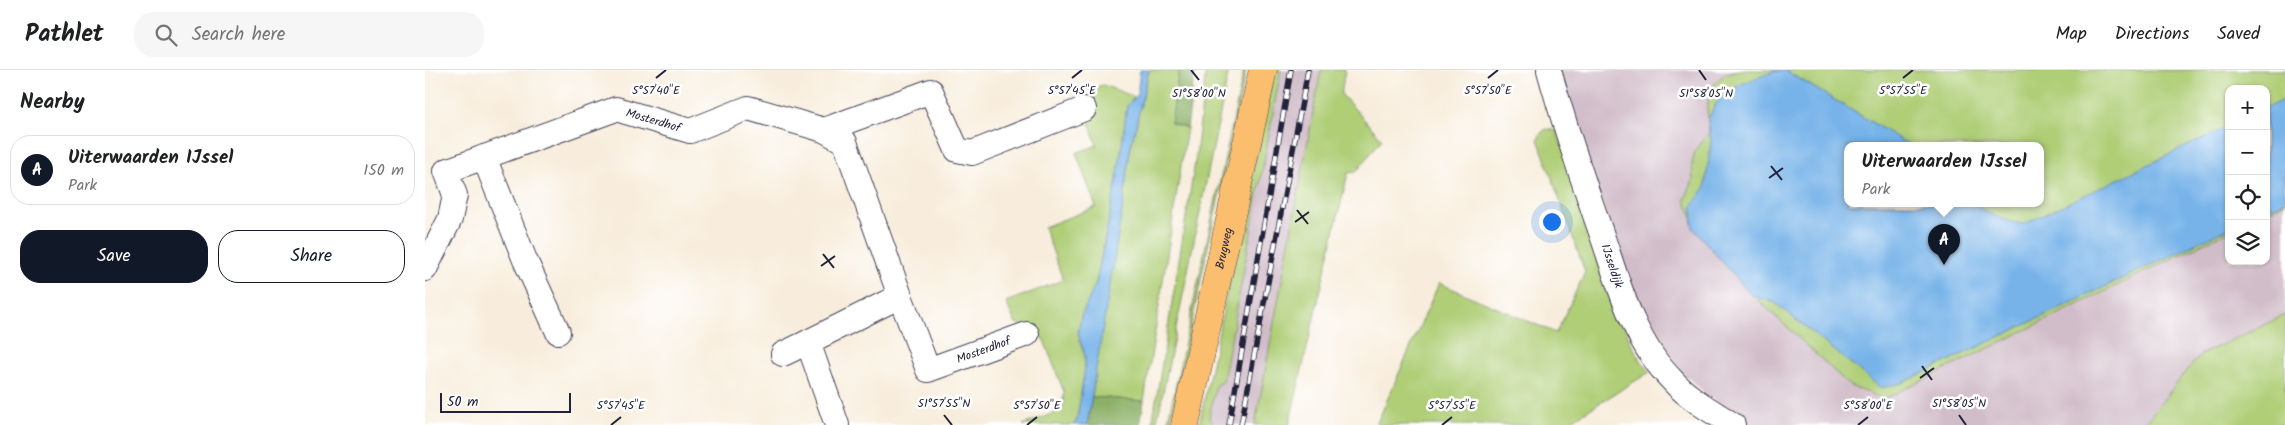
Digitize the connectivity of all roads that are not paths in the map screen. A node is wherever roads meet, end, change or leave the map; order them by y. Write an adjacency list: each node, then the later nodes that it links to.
1 (1263, 70): 13 (main road, Brugweg)
2 (1549, 70): 14 (street, IJsseldijk)
3 (1084, 109): 4 (street)
4 (824, 130): 5 (street, Mosterdhof); 7 (street, Mosterdhof)
5 (484, 157): 6 (street, Mosterdhof); 8 (street)
6 (425, 269)
7 (900, 296): 9 (street, Mosterdhof); 10 (street)
8 (558, 332)
9 (1027, 334)
10 (808, 342): 11 (street); 12 (street)
11 (783, 354)
12 (837, 425)
13 (1185, 425)
14 (1733, 425)

